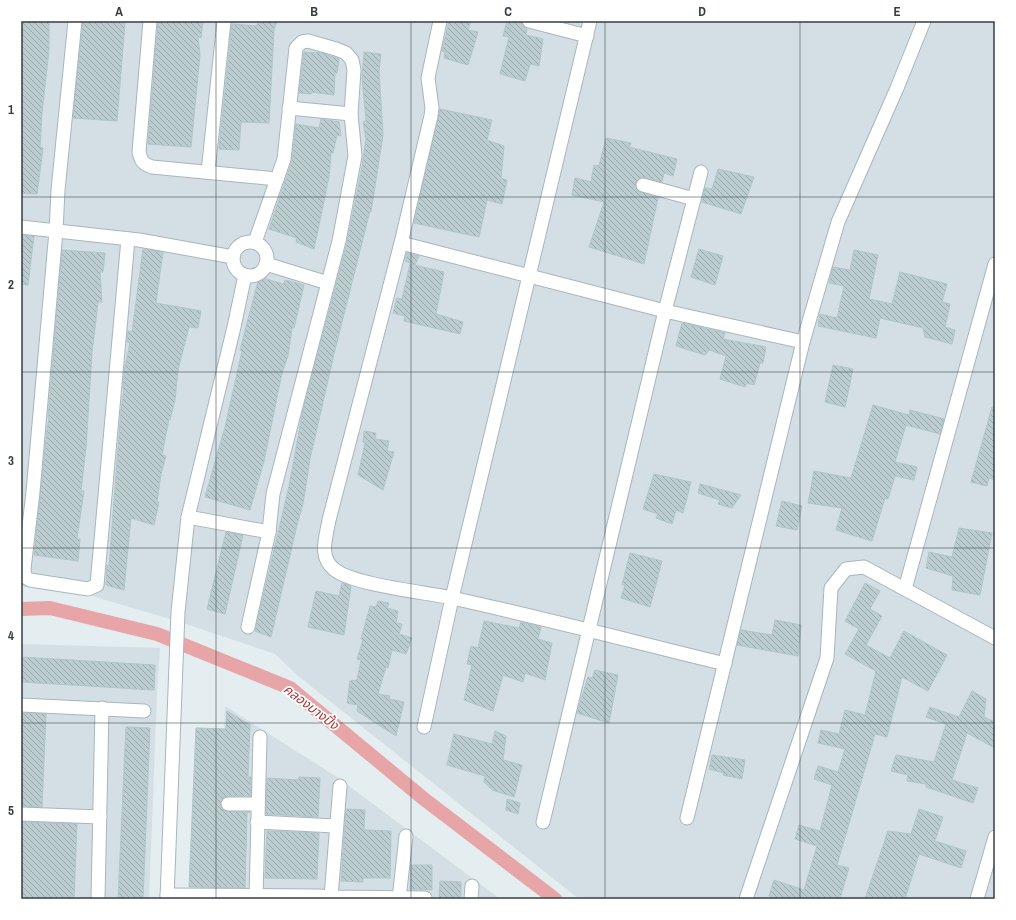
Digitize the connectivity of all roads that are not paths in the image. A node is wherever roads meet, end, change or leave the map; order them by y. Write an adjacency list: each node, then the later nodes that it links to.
1 (75, 21): 17 (street)
2 (150, 21): 11 (street)
3 (224, 21): 11 (street)
4 (440, 21): 20 (street)
5 (529, 21): 8 (street)
6 (590, 21): 8 (street)
7 (924, 21): 28 (street)
8 (587, 36): 25 (street)
9 (289, 108): 10 (street); 10 (street); 13 (street)
10 (351, 114): 26 (street)
11 (208, 172): 13 (street)
12 (701, 172): 15 (street)
13 (277, 179): 19 (street)
14 (643, 184): 15 (street)
15 (694, 198): 27 (street)
16 (21, 227): 17 (street)
17 (56, 231): 18 (street); 18 (street)
18 (128, 239): 21 (street)
19 (255, 242): 21 (street); 22 (street)
20 (401, 243): 25 (street); 32 (street)
21 (233, 257): 24 (street)
22 (266, 264): 24 (street); 26 (street)
23 (995, 264): 31 (street)
24 (245, 275): 29 (street)
25 (530, 276): 27 (street); 32 (street)
26 (328, 283): 30 (street)
27 (665, 311): 28 (street); 34 (street)
28 (804, 342): 36 (street)
29 (188, 517): 30 (street); 53 (street)
30 (269, 532): 33 (street)
31 (905, 588): 35 (street); 59 (street)
32 (452, 598): 34 (street); 40 (street)
33 (248, 627)
34 (588, 631): 36 (street); 49 (street)
35 (995, 638)
36 (725, 664): 47 (street)
37 (21, 705): 38 (street)
38 (102, 708): 39 (street); 46 (street)
39 (144, 711)
40 (424, 727)
41 (260, 737): 44 (street)
42 (340, 786): 50 (street)
43 (228, 804): 44 (street)
44 (258, 804): 48 (street)
45 (21, 814): 46 (street)
46 (100, 817): 58 (street)
47 (687, 818)
48 (257, 822): 50 (street); 54 (street)
49 (543, 822)
50 (335, 826): 55 (street)
51 (406, 836): 56 (street)
52 (995, 837): 60 (street)
53 (167, 897): 54 (street)
54 (256, 897): 55 (street)
55 (331, 898): 56 (street)
56 (399, 898): 57 (street)
57 (424, 898)
58 (98, 899)
59 (746, 899)
60 (977, 899)

